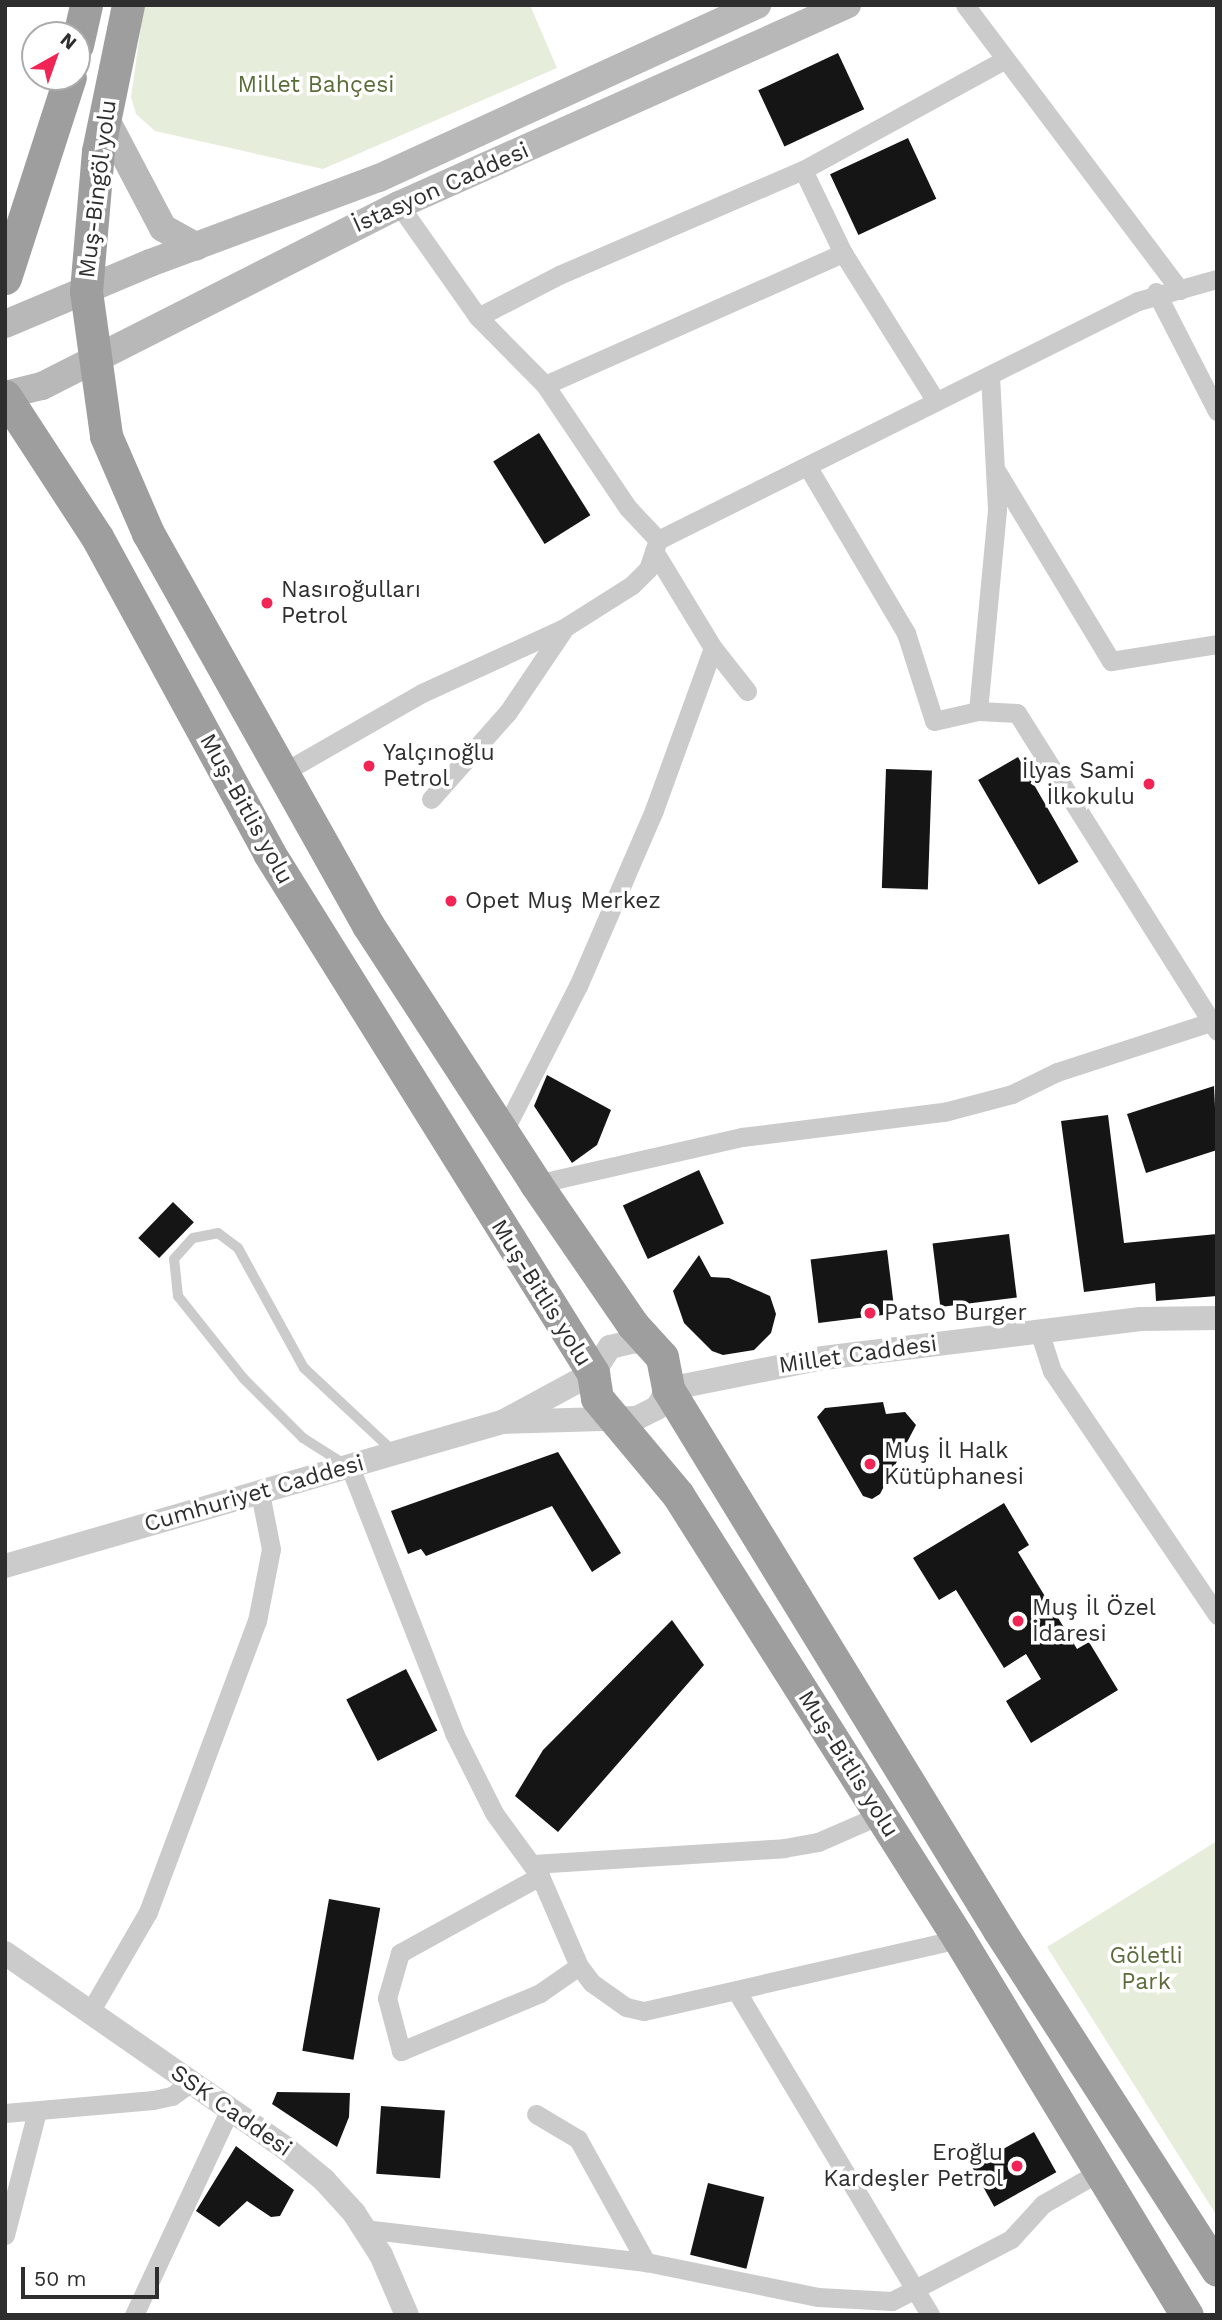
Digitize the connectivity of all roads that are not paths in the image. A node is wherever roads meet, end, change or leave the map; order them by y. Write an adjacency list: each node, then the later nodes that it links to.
1 (128, 5): 7 (highway, Muş-Bingöl yolu)
2 (757, 5): 10 (main road, İstasyon Caddesi)
3 (847, 5): 9 (main road, İstasyon Caddesi)
4 (965, 5): 5 (street)
5 (1004, 60): 8 (street); 14 (street)
6 (65, 91): 12 (highway, Muş-Bingöl yolu)
7 (105, 118): 10 (main road); 15 (highway, Muş-Bingöl yolu)
8 (803, 170): 11 (street); 17 (street)
9 (399, 205): 17 (street); 19 (main road, İstasyon Caddesi)
10 (196, 246): 15 (main road, İstasyon Caddesi)
11 (843, 253): 21 (street); 23 (street)
12 (5, 278)
13 (1217, 278): 14 (street)
14 (1180, 290): 16 (street)
15 (86, 291): 18 (main road, İstasyon Caddesi); 19 (highway, Muş-Bingöl yolu)
16 (1156, 292): 20 (street); 24 (street)
17 (478, 317): 21 (street)
18 (17, 318)
19 (90, 347): 22 (main road, İstasyon Caddesi); 33 (highway, Muş-Bitlis yolu)
20 (990, 376): 23 (street); 26 (street)
21 (545, 385): 27 (street)
22 (5, 395): 41 (highway, Muş-Bitlis yolu)
23 (936, 401): 25 (street)
24 (1217, 411)
25 (809, 469): 27 (street); 32 (street)
26 (997, 472): 29 (street); 32 (street)
27 (656, 546): 28 (street); 30 (street)
28 (564, 628): 33 (street); 34 (street)
29 (1217, 644)
30 (713, 648): 31 (street); 36 (street)
31 (747, 691)
32 (978, 711): 35 (street)
33 (284, 772): 36 (highway, Muş-Bitlis yolu)
34 (431, 799)
35 (1215, 1024): 37 (street)
36 (504, 1130): 37 (highway, Muş-Bitlis yolu)
37 (536, 1184): 40 (highway, Muş-Bitlis yolu)
38 (1217, 1318): 39 (street, Millet Caddesi)
39 (1039, 1331): 42 (street, Millet Caddesi); 49 (street)
40 (648, 1345): 41 (street, Cumhuriyet Caddesi); 42 (highway, Muş-Bitlis yolu)
41 (593, 1373): 43 (highway, Muş-Bitlis yolu); 44 (street, Cumhuriyet Caddesi)
42 (668, 1389): 43 (street, Cumhuriyet Caddesi); 66 (highway, Muş-Bitlis yolu)
43 (616, 1415): 44 (street, Cumhuriyet Caddesi); 50 (highway, Muş-Bitlis yolu)
44 (502, 1422): 45 (street, Cumhuriyet Caddesi)
45 (395, 1452): 46 (street, Cumhuriyet Caddesi); 46 (lane)
46 (350, 1467): 47 (street, Cumhuriyet Caddesi); 51 (street)
47 (260, 1493): 48 (street, Cumhuriyet Caddesi); 56 (street)
48 (5, 1566)
49 (1217, 1615)
50 (880, 1815): 51 (street); 52 (highway, Muş-Bitlis yolu)
51 (537, 1870): 54 (street); 54 (street)
52 (959, 1939): 55 (street); 62 (highway, Muş-Bitlis yolu)
53 (5, 1953): 56 (street, SSK Caddesi)
54 (579, 1966): 55 (street)
55 (737, 1992): 67 (street)
56 (90, 2012): 57 (street, SSK Caddesi)
57 (191, 2082): 58 (street, SSK Caddesi); 59 (street)
58 (230, 2109): 63 (street, SSK Caddesi); 68 (street)
59 (37, 2111): 60 (street); 64 (street)
60 (5, 2113)
61 (536, 2114): 65 (street)
62 (1099, 2172): 67 (street); 71 (highway, Muş-Bitlis yolu)
63 (364, 2229): 65 (street); 69 (street, SSK Caddesi)
64 (5, 2235)
65 (646, 2262): 67 (street)
66 (1217, 2270)
67 (915, 2292): 70 (street)
68 (134, 2315)
69 (407, 2315)
70 (930, 2315)
71 (1187, 2315)

